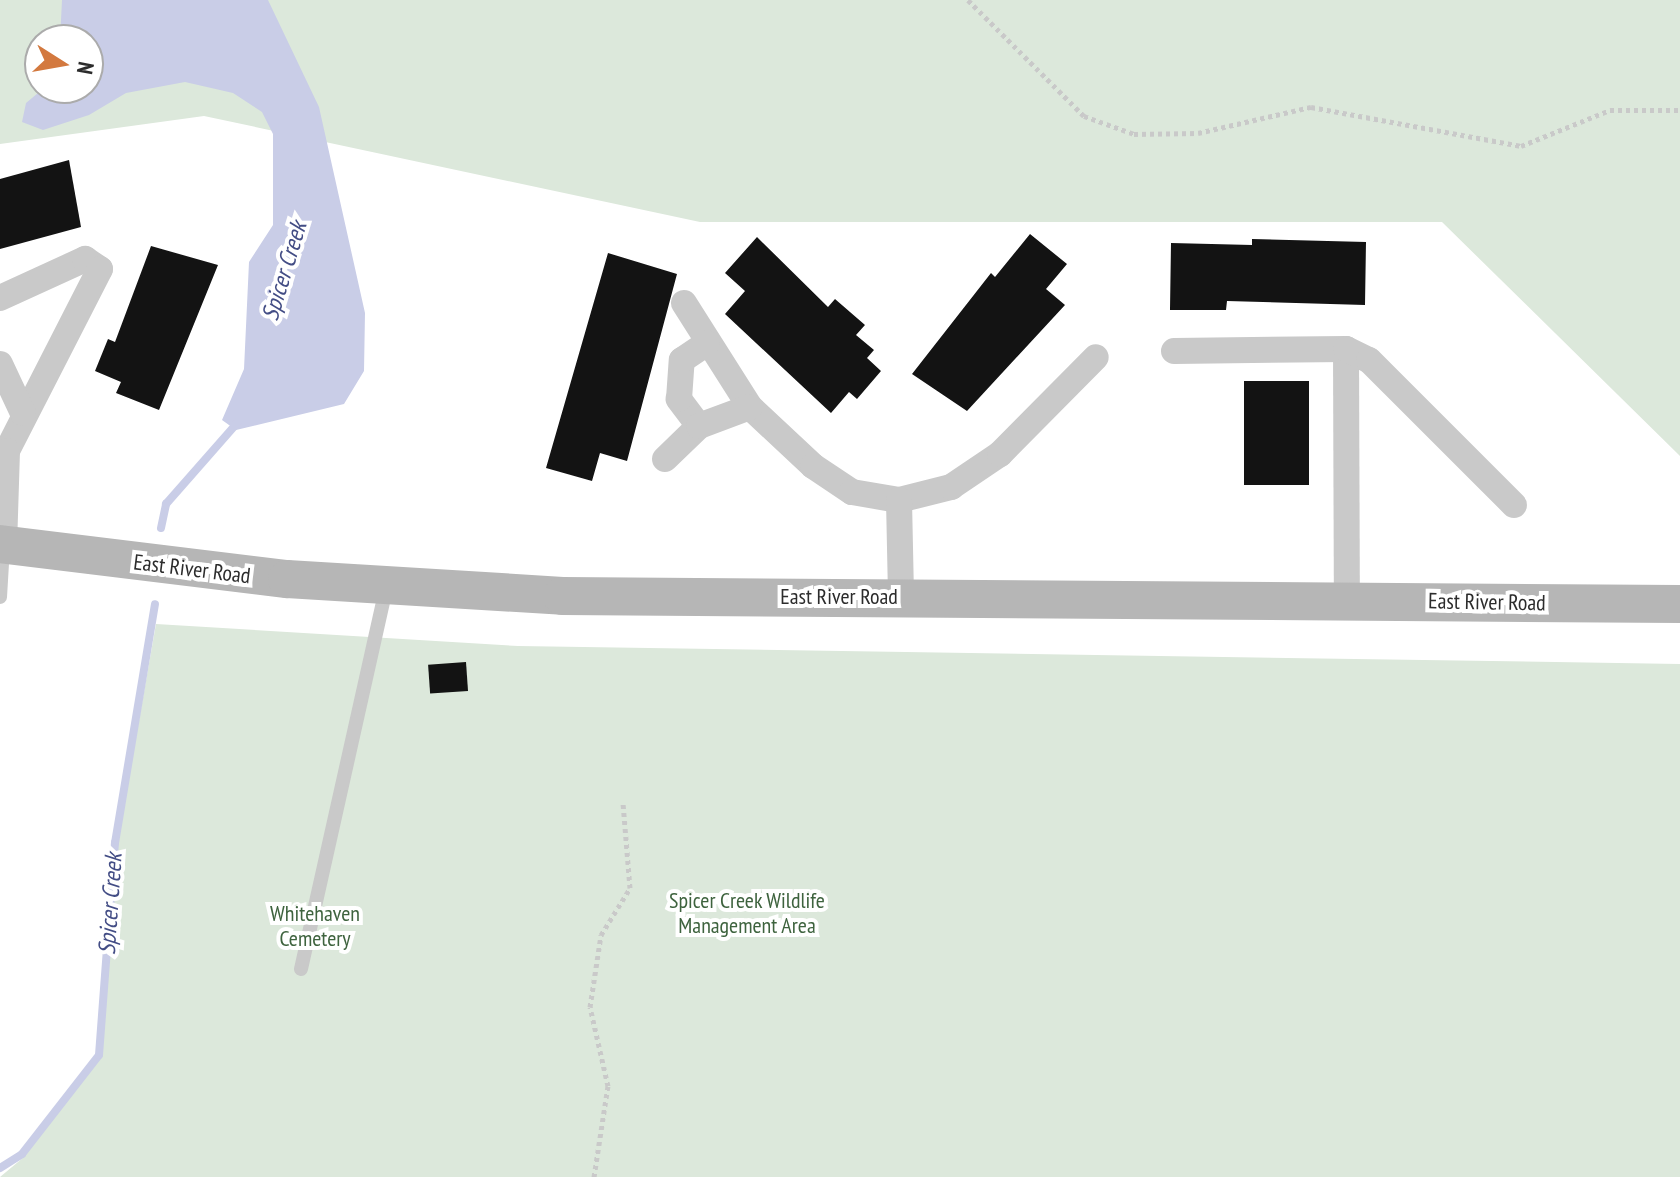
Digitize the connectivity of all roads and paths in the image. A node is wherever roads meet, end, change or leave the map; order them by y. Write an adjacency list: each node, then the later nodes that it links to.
1 (968, 0): 2 (path)
2 (1680, 110)
3 (0, 298): 11 (street)
4 (684, 303): 5 (street)
5 (707, 343): 10 (street); 12 (street)
6 (1346, 349): 7 (street); 16 (street); 21 (street)
7 (1174, 351)
8 (1096, 357): 15 (street)
9 (0, 364): 11 (street)
10 (750, 407): 12 (street); 15 (street)
11 (23, 413): 13 (street)
12 (699, 426): 14 (street)
13 (3, 450): 17 (street)
14 (665, 459)
15 (899, 500): 20 (street)
16 (1514, 505)
17 (2, 545): 18 (main road, East River Road); 19 (lane)
18 (386, 588): 20 (main road, East River Road); 24 (lane)
19 (0, 597)
20 (901, 597): 21 (main road, East River Road)
21 (1347, 601): 22 (main road, East River Road)
22 (1680, 604)
23 (623, 803): 25 (path)
24 (301, 969)
25 (594, 1177)

